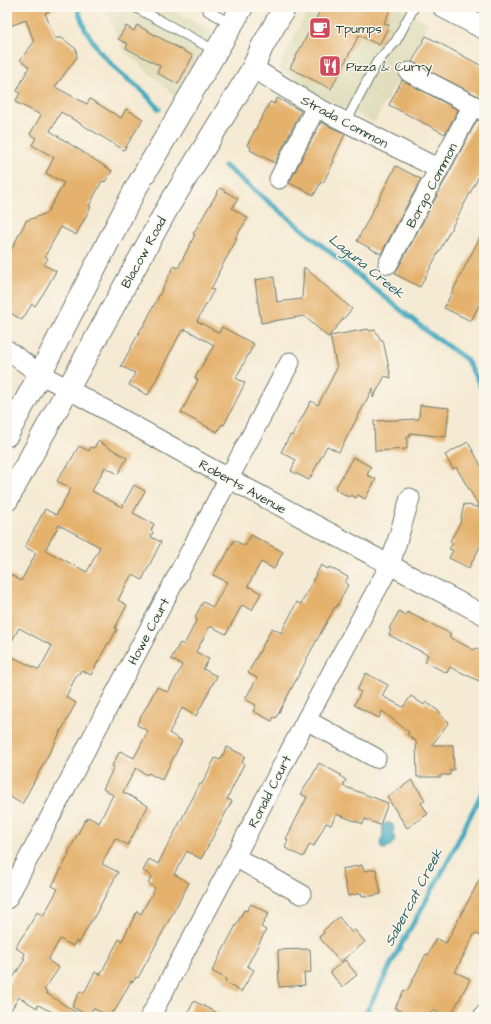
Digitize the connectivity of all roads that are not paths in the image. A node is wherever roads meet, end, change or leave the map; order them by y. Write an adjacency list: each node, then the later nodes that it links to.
1 (135, 7): 8 (lane)
2 (285, 7): 9 (street, Blacow Road)
3 (414, 7): 13 (lane)
4 (444, 7): 7 (street)
5 (208, 11): 6 (lane)
6 (237, 15): 8 (street)
7 (484, 28)
8 (216, 51): 19 (street)
9 (253, 68): 11 (street, Strada Common); 20 (street, Blacow Road)
10 (410, 72): 12 (street)
11 (316, 107): 13 (street, Strada Common); 15 (street)
12 (478, 108): 14 (street, Borgo Common)
13 (346, 122): 14 (street, Strada Common)
14 (439, 169): 16 (street, Borgo Common)
15 (279, 179)
16 (388, 264)
17 (7, 350): 19 (street, Roberts Avenue)
18 (290, 362): 22 (street, Howe Court)
19 (40, 374): 20 (street, Roberts Avenue); 21 (street)
20 (68, 389): 22 (street, Roberts Avenue); 24 (street, Blacow Road)
21 (7, 435)
22 (228, 478): 25 (street, Roberts Avenue); 31 (street, Howe Court)
23 (410, 498): 25 (street, Ronald Court)
24 (7, 500)
25 (390, 565): 26 (street, Roberts Avenue); 27 (street, Ronald Court)
26 (484, 615)
27 (306, 720): 28 (street); 29 (street, Ronald Court)
28 (376, 758)
29 (235, 857): 30 (street); 32 (street, Ronald Court)
30 (301, 894)
31 (7, 899)
32 (150, 1017)

